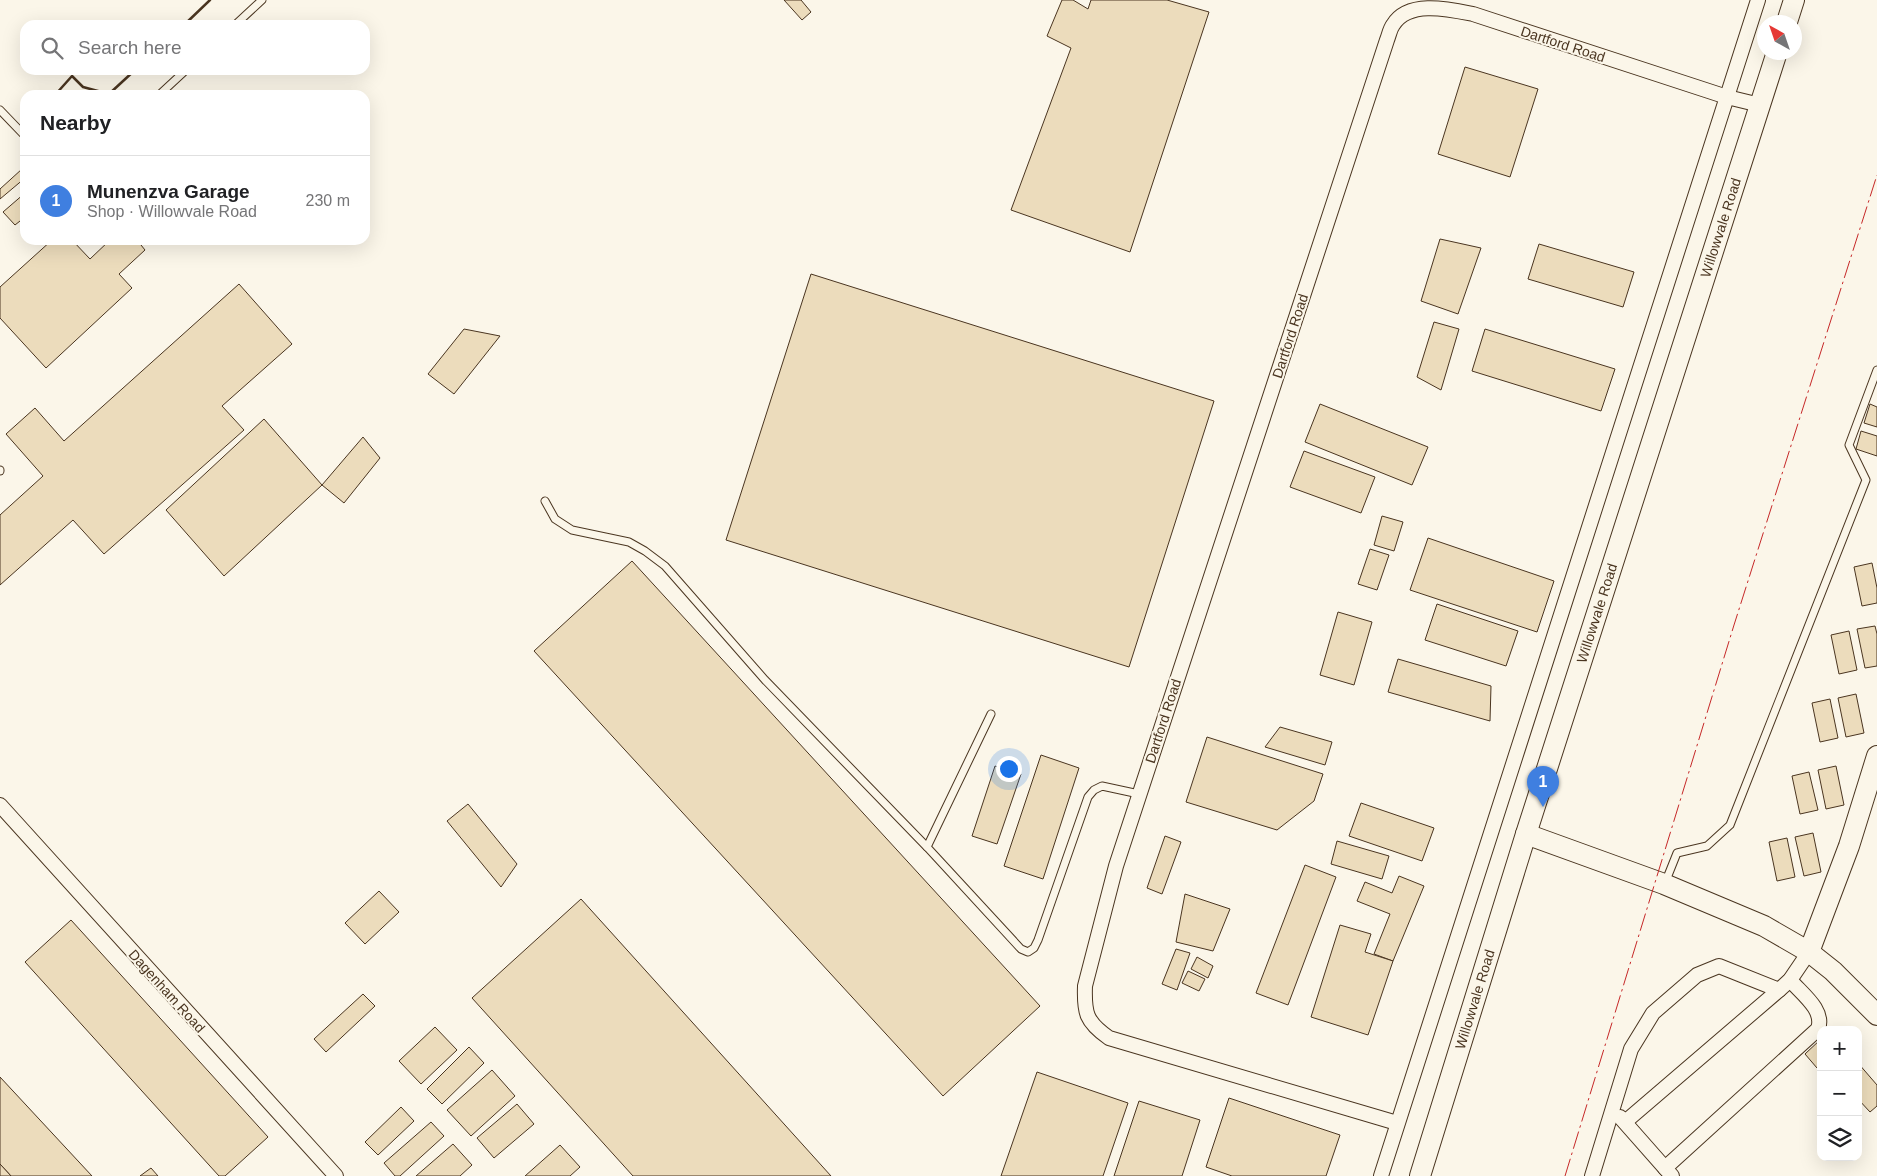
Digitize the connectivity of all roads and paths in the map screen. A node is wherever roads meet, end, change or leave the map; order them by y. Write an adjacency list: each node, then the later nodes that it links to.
1 (262, 0): 5 (lane)
2 (1758, 0): 9 (street)
3 (1794, 0): 4 (main road)
4 (1789, 15)
5 (240, 20)
6 (1774, 60): 10 (main road, Willowvale Road)
7 (181, 75): 8 (lane)
8 (164, 90)
9 (1727, 97): 10 (street, Dartford Road); 17 (street, Dartford Road); 28 (street)
10 (1760, 106): 19 (main road, Willowvale Road)
11 (0, 110): 12 (lane)
12 (20, 131)
13 (1877, 370): 21 (lane)
14 (545, 501): 20 (lane)
15 (991, 714): 20 (lane)
16 (1877, 756): 22 (main road)
17 (1139, 794): 20 (lane); 28 (street, Dartford Road)
18 (0, 805): 30 (street, Dagenham Road)
19 (1526, 834): 21 (main road); 32 (main road, Willowvale Road)
20 (927, 847)
21 (1664, 884): 22 (main road)
22 (1809, 952): 23 (street); 25 (main road)
23 (1790, 980): 24 (street); 29 (street)
24 (1779, 990): 26 (street); 27 (street)
25 (1877, 1015)
26 (1614, 1110): 27 (street); 33 (street)
27 (1625, 1122): 29 (street)
28 (1397, 1123): 31 (street)
29 (1669, 1172)
30 (336, 1176)
31 (1381, 1176)
32 (1420, 1176)
33 (1592, 1176)

